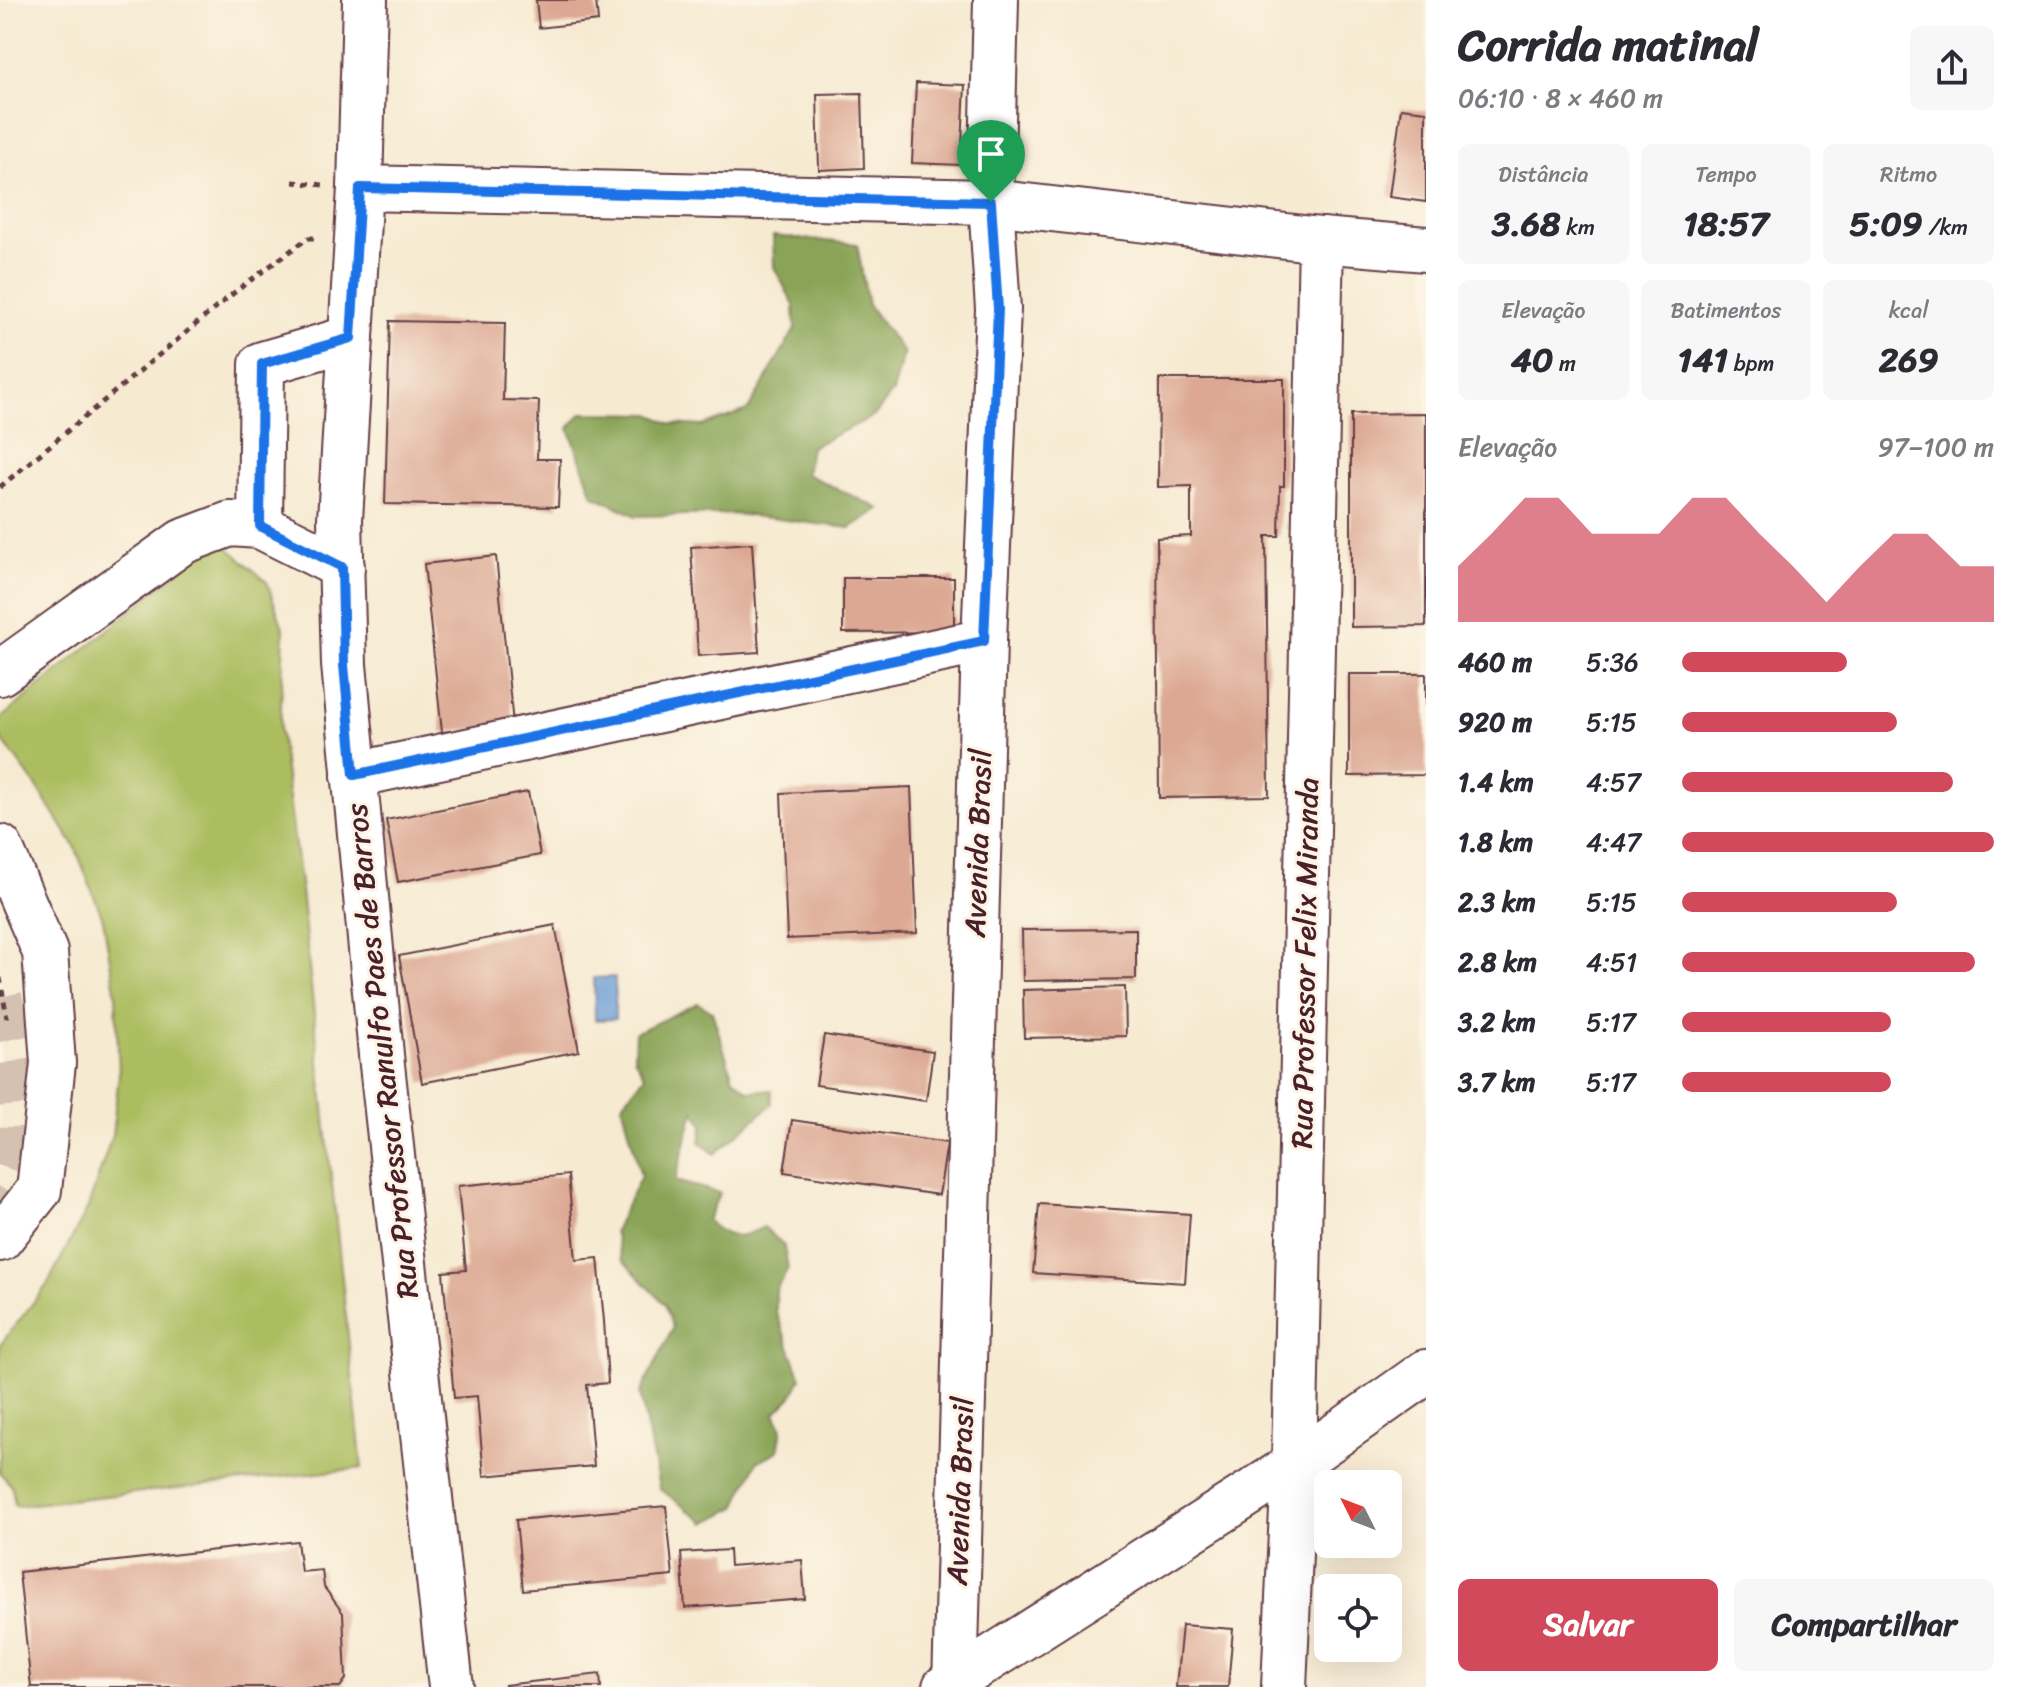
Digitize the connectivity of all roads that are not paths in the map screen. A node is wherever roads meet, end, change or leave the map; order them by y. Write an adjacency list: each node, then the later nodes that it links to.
1 (365, 0): 3 (street, Rua Professor Ranulfo Paes de Barros)
2 (996, 0): 4 (street, Avenida Brasil)
3 (360, 188): 4 (street); 7 (street, Rua Professor Ranulfo Paes de Barros)
4 (991, 202): 5 (street); 10 (street, Avenida Brasil)
5 (1321, 240): 6 (street); 16 (street, Rua Professor Felix Miranda)
6 (1426, 249)
7 (351, 338): 8 (street); 9 (street, Rua Professor Ranulfo Paes de Barros)
8 (260, 526): 9 (street); 11 (street)
9 (342, 567): 12 (street, Rua Professor Ranulfo Paes de Barros)
10 (984, 641): 12 (street); 18 (street, Avenida Brasil)
11 (0, 673)
12 (354, 775): 17 (street, Rua Professor Ranulfo Paes de Barros)
13 (0, 847): 14 (street)
14 (0, 1239)
15 (1426, 1372): 16 (street)
16 (1294, 1465): 18 (street); 19 (street, Rua Professor Felix Miranda)
17 (450, 1678)
18 (951, 1685)
19 (1284, 1687)

